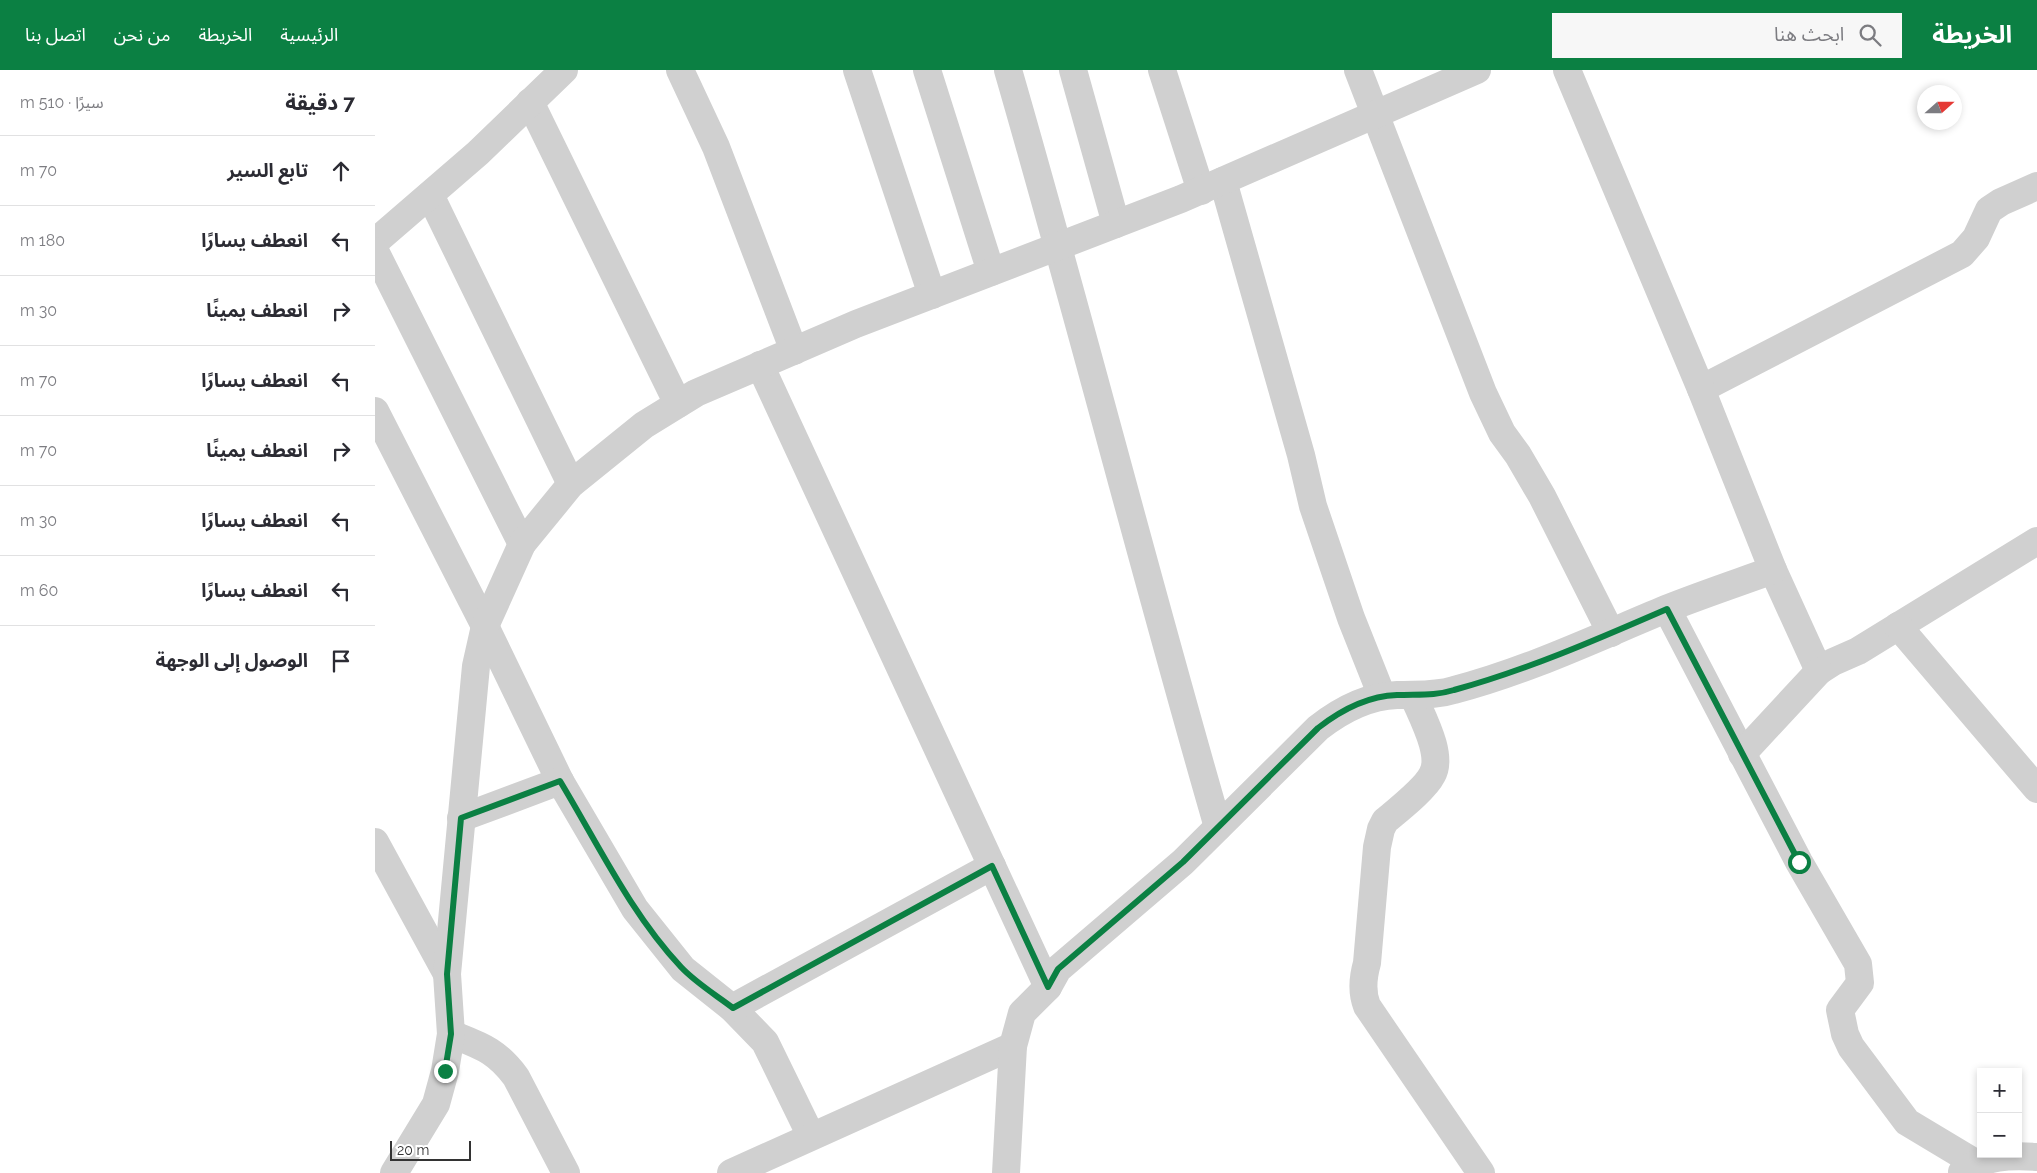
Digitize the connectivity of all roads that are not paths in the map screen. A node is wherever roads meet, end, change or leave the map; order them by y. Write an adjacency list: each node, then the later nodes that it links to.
1 (564, 70): 11 (street)
2 (680, 70): 22 (street)
3 (857, 70): 21 (street)
4 (1008, 70): 18 (street)
5 (1073, 70): 16 (street)
6 (1162, 70): 13 (street)
7 (1358, 70): 12 (street)
8 (1477, 70): 12 (street)
9 (1567, 70): 24 (street)
10 (929, 71): 20 (street)
11 (530, 102): 15 (street); 25 (street)
12 (1377, 114): 13 (street); 34 (street)
13 (1212, 186): 16 (street); 37 (street)
14 (2037, 186): 24 (street)
15 (429, 195): 17 (street); 27 (street)
16 (1116, 224): 18 (street)
17 (375, 242)
18 (1059, 246): 20 (street); 42 (street)
19 (375, 251): 29 (street)
20 (991, 272): 21 (street)
21 (932, 295): 22 (street)
22 (794, 350): 23 (street)
23 (760, 365): 25 (street); 44 (street)
24 (1701, 389): 30 (street)
25 (678, 404): 27 (street)
26 (375, 411): 32 (street)
27 (571, 484): 29 (street)
28 (2037, 541): 33 (street)
29 (522, 544): 32 (street)
30 (1773, 570): 31 (street); 35 (street)
31 (1667, 609): 34 (street); 38 (street)
32 (485, 626): 39 (street); 41 (street)
33 (1899, 626): 35 (street); 40 (street)
34 (1611, 633): 36 (street)
35 (1819, 671): 38 (street)
36 (1413, 695): 37 (street); 57 (street)
37 (1382, 696): 42 (street)
38 (1742, 754): 52 (street)
39 (560, 781): 41 (street); 47 (street)
40 (2037, 789)
41 (461, 818): 45 (street)
42 (1218, 827): 46 (street)
43 (375, 842): 45 (street)
44 (992, 866): 46 (street); 47 (street)
45 (447, 974): 48 (street)
46 (1048, 987): 49 (street)
47 (733, 1008): 50 (street)
48 (451, 1034): 53 (street); 54 (street)
49 (1013, 1046): 50 (street); 56 (street)
50 (811, 1136): 55 (street)
51 (2037, 1157): 52 (street)
52 (1969, 1169)
53 (394, 1173)
54 (566, 1173)
55 (731, 1173)
56 (1007, 1173)
57 (1481, 1173)

